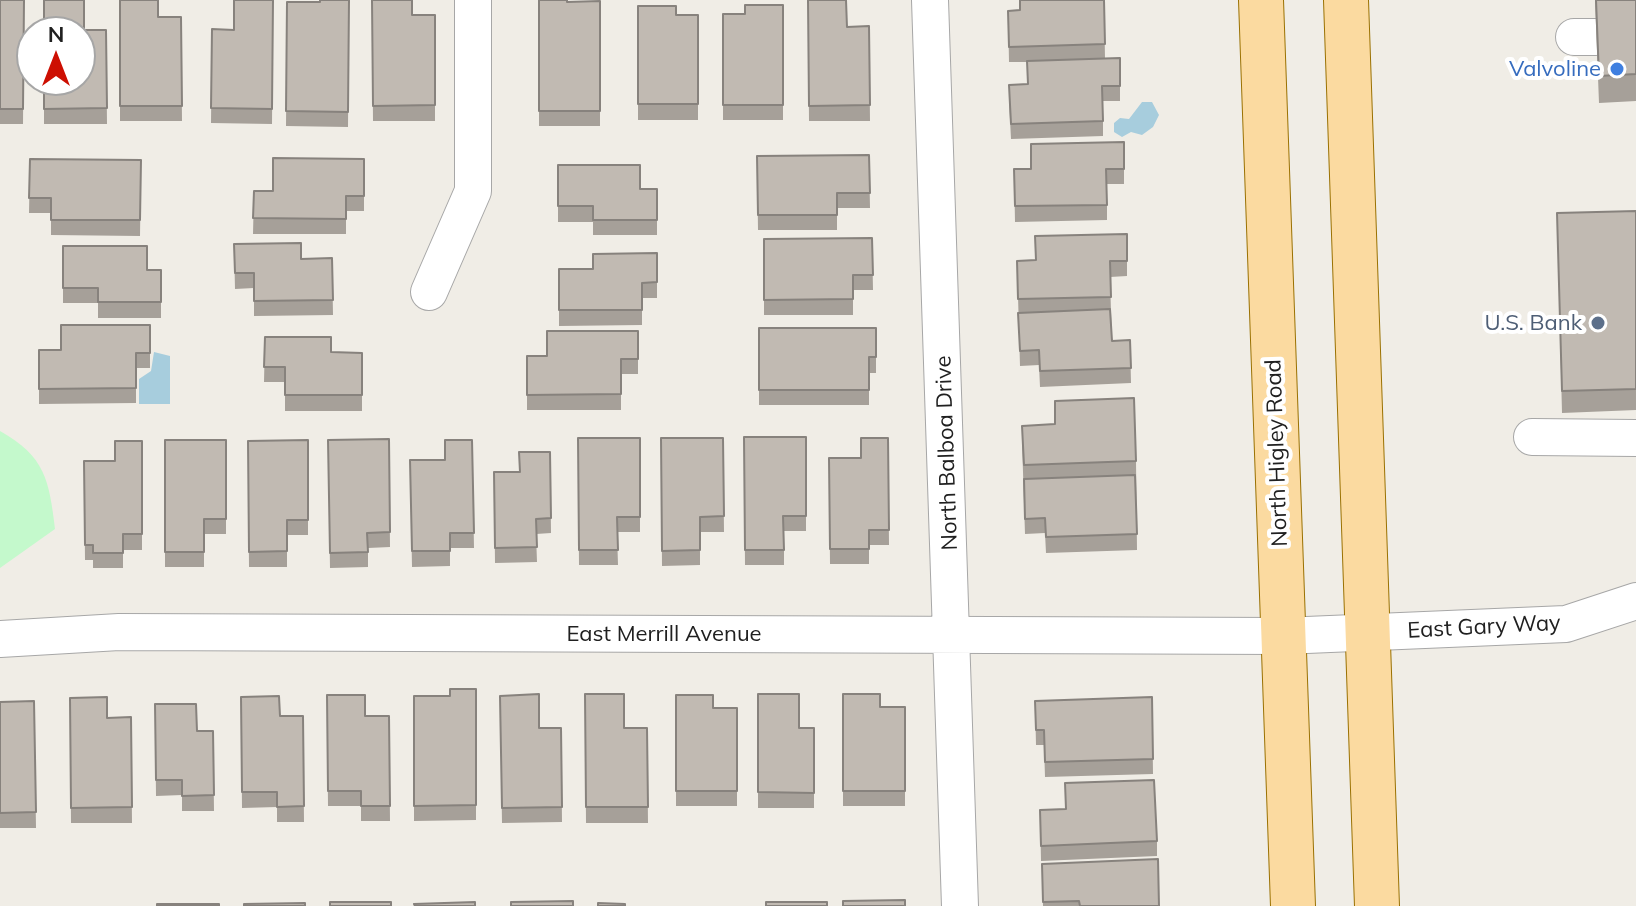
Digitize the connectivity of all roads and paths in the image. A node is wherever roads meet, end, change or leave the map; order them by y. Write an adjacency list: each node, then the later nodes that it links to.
1 (473, 0): 5 (street)
2 (930, 0): 9 (street, North Balboa Drive)
3 (1261, 0): 11 (main road, North Higley Road)
4 (1346, 0): 10 (main road)
5 (429, 292)
6 (1532, 437): 7 (street)
7 (1636, 438)
8 (1636, 601): 10 (street, East Gary Way)
9 (953, 634): 11 (street, East Merrill Avenue); 12 (street, East Merrill Avenue); 13 (street, North Balboa Drive)
10 (1348, 634): 11 (street, East Merrill Avenue); 15 (main road)
11 (1283, 636): 14 (main road, North Higley Road)
12 (0, 639)
13 (960, 906)
14 (1293, 906)
15 (1377, 906)

